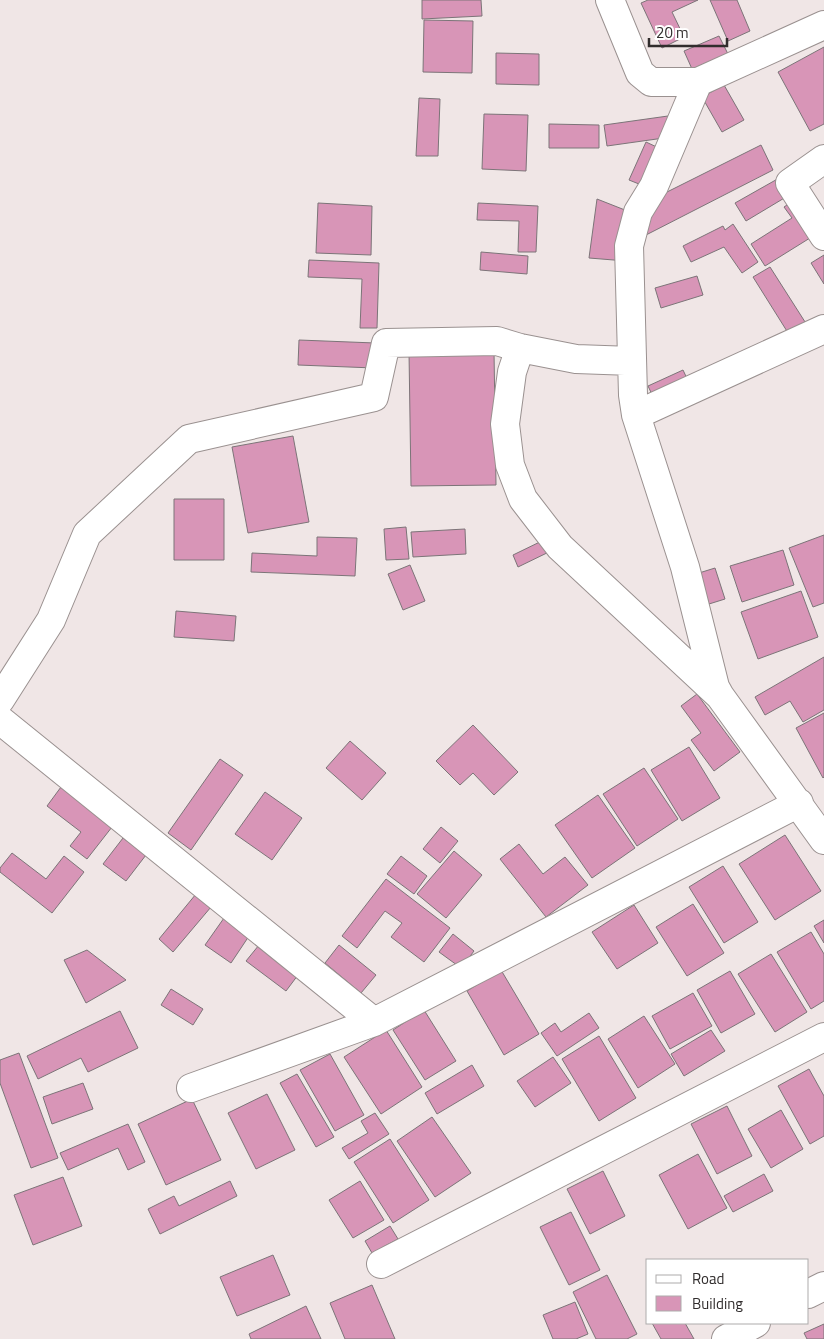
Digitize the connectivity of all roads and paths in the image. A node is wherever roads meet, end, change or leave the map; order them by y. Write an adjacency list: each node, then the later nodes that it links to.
1 (610, 0): 3 (street)
2 (824, 25): 3 (street)
3 (698, 82): 8 (street)
4 (824, 159): 5 (street)
5 (824, 236)
6 (824, 329): 9 (street)
7 (520, 348): 8 (street); 10 (street); 11 (street)
8 (632, 361): 9 (street)
9 (636, 415): 10 (street)
10 (720, 696): 13 (street)
11 (0, 700)
12 (0, 720): 15 (street)
13 (799, 803): 14 (street); 15 (street)
14 (824, 840)
15 (374, 1022): 17 (street)
16 (824, 1037): 18 (street)
17 (191, 1088)
18 (382, 1264)
19 (824, 1286): 20 (street)
20 (809, 1294)
21 (754, 1324): 22 (street)
22 (726, 1339)

